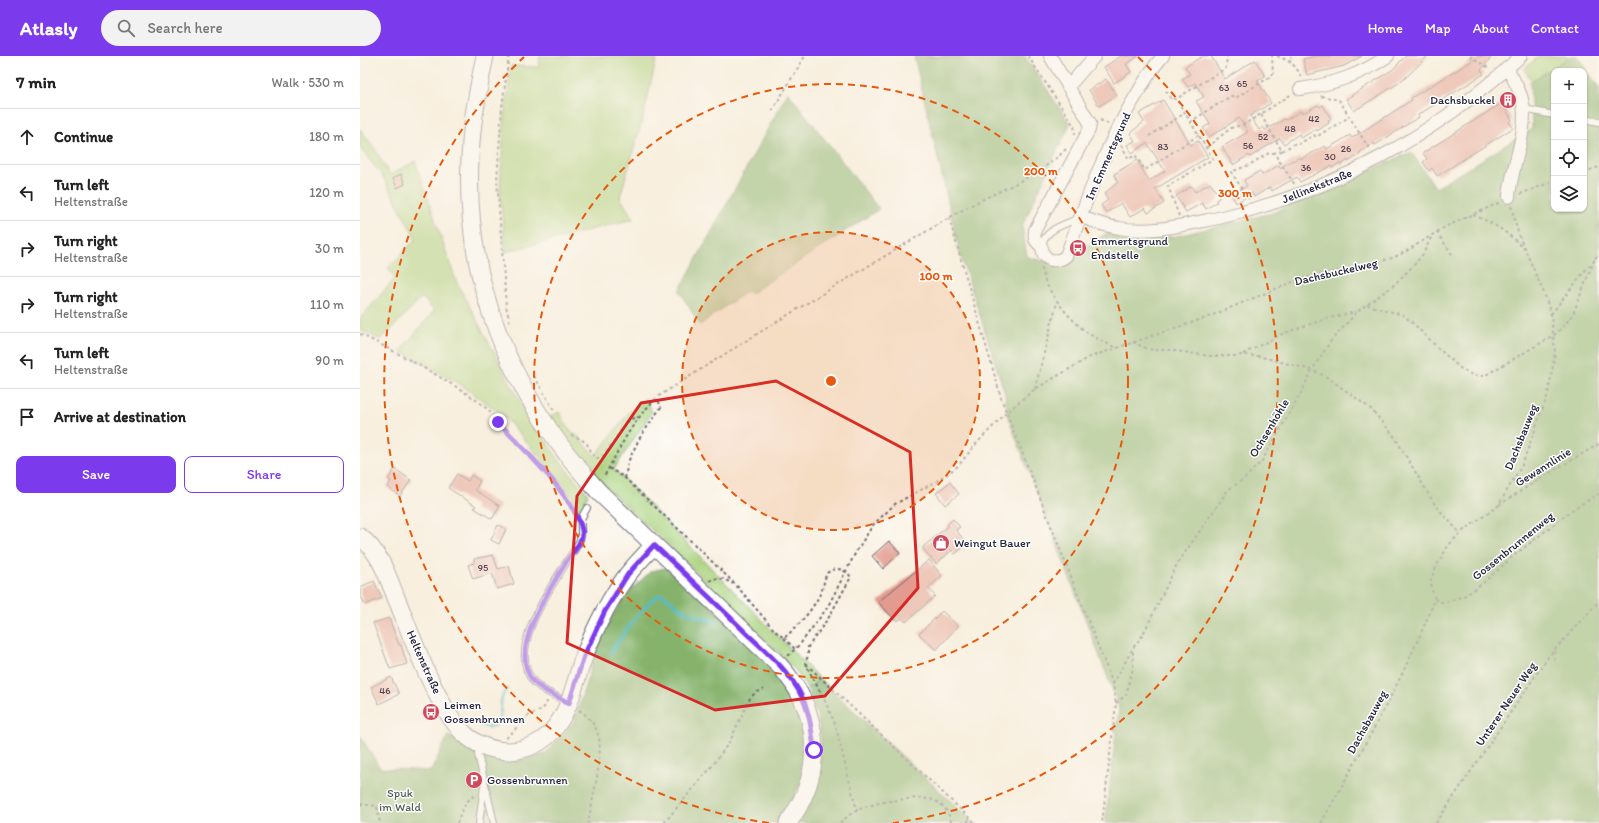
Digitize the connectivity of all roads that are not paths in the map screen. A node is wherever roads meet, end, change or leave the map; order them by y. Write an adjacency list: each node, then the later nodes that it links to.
1 (485, 56): 19 (main road)
2 (1050, 56): 8 (street)
3 (1095, 56): 8 (street)
4 (1163, 56): 15 (street, Im Emmertsgrund)
5 (1388, 56): 9 (street)
6 (1521, 56): 7 (street, Jellinekstraße)
7 (1503, 72): 10 (street); 15 (street, Jellinekstraße)
8 (1068, 87): 16 (street)
9 (1300, 88)
10 (1524, 109): 11 (lane); 14 (street)
11 (1551, 114)
12 (1587, 120): 13 (lane)
13 (1599, 122)
14 (1509, 197)
15 (1082, 217): 16 (lane); 16 (street, Im Emmertsgrund)
16 (1043, 251)
17 (587, 508): 20 (lane)
18 (360, 537): 21 (main road, Heltenstraße)
19 (654, 545): 20 (main road, Heltenstraße); 25 (main road)
20 (569, 703): 21 (main road, Heltenstraße)
21 (479, 744): 22 (lane)
22 (484, 781): 23 (lane); 24 (lane)
23 (480, 823)
24 (494, 823)
25 (788, 823)

